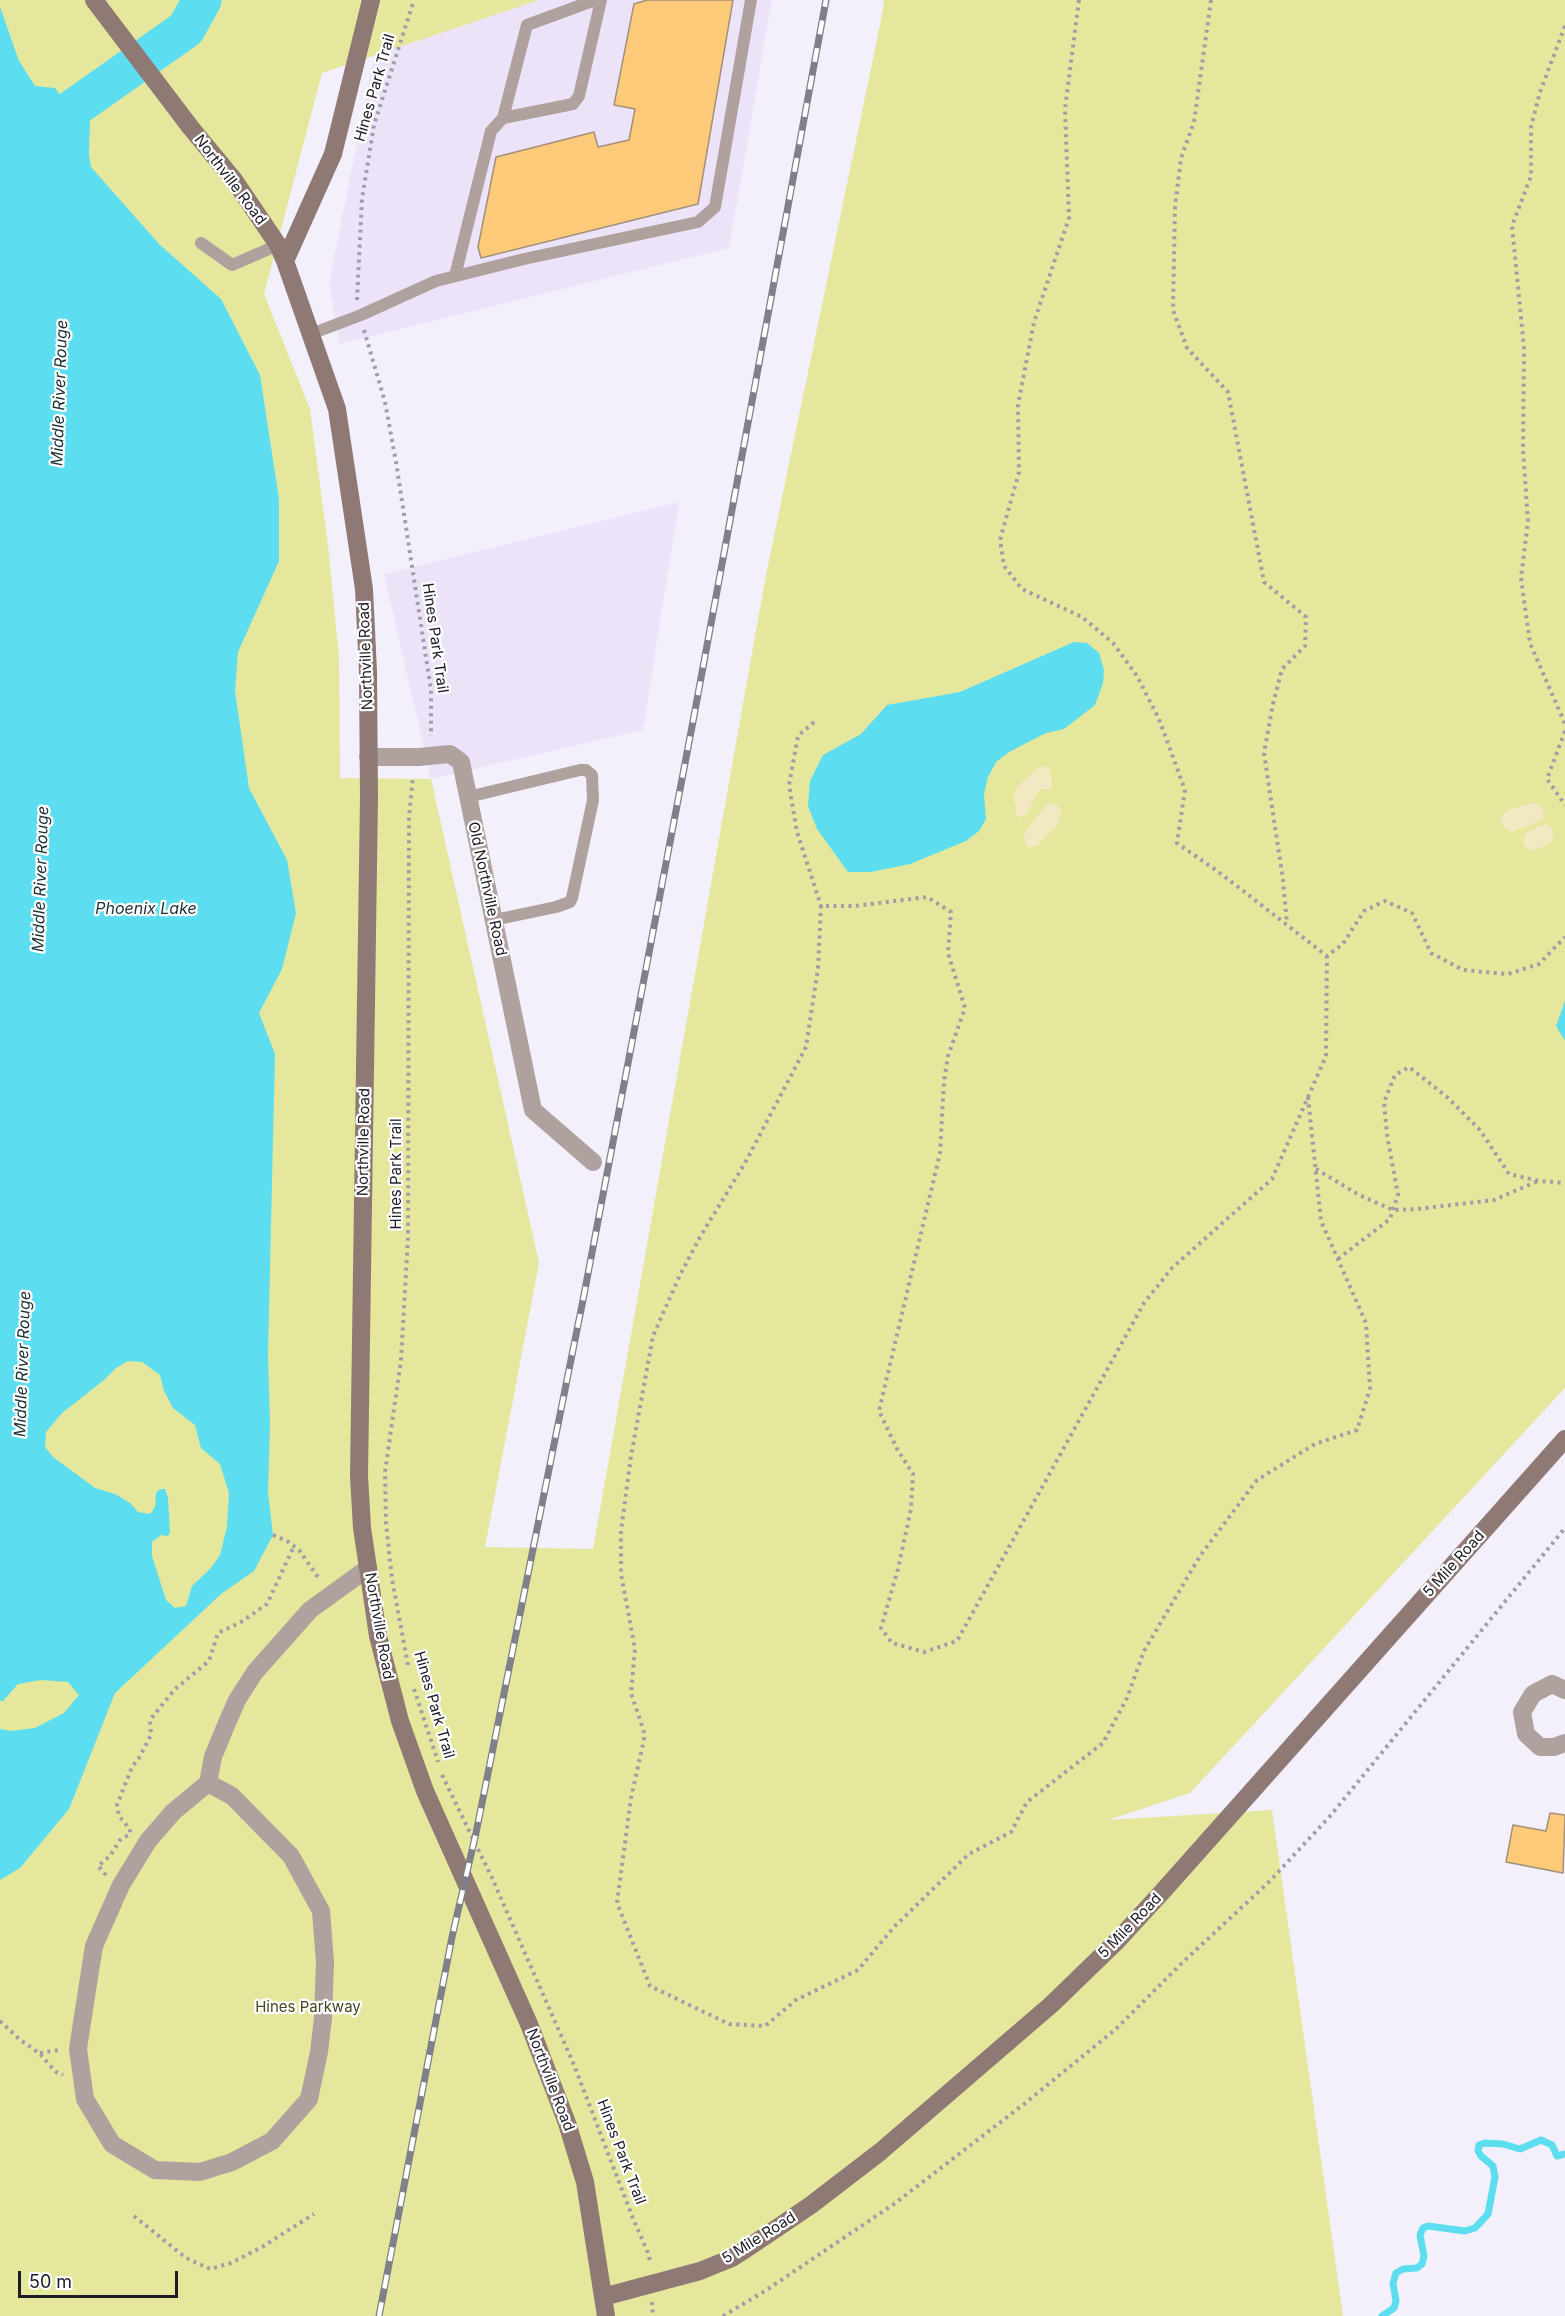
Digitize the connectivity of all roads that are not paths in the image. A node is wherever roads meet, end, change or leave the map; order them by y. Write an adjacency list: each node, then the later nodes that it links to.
1 (94, 0): 8 (street, Northville Road)
2 (371, 0): 8 (street)
3 (595, 0): 6 (lane)
4 (601, 0): 6 (lane)
5 (751, 0): 9 (lane)
6 (503, 118): 9 (lane)
7 (201, 243): 8 (lane)
8 (281, 253): 10 (street, Northville Road)
9 (455, 276): 10 (lane)
10 (311, 334): 11 (street, Northville Road)
11 (368, 757): 12 (street, Old Northville Road); 16 (street, Northville Road)
12 (468, 797): 13 (street, Old Northville Road); 13 (lane)
13 (494, 920): 14 (street, Old Northville Road)
14 (593, 1162)
15 (1565, 1439): 20 (street, 5 Mile Road)
16 (368, 1568): 19 (street); 20 (street, Northville Road)
17 (1565, 1690): 18 (street)
18 (1565, 1743)
19 (208, 1783): 19 (street)
20 (603, 2297): 21 (street, Northville Road)
21 (606, 2316)

